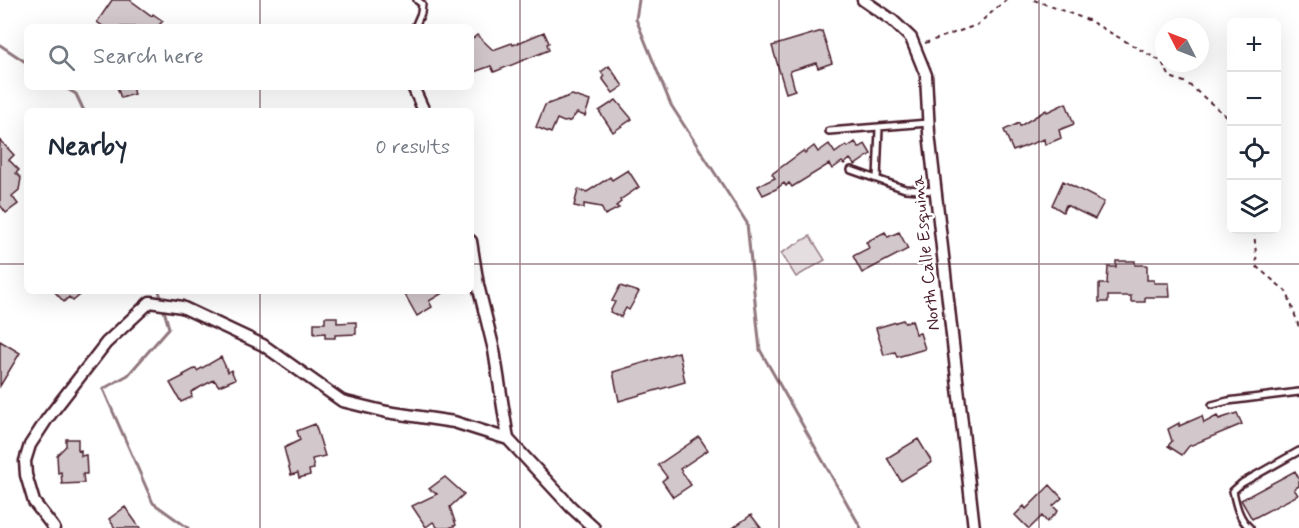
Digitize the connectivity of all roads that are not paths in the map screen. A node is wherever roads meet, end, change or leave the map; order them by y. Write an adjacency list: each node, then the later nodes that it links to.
1 (863, 0): 6 (street, North Calle Esquina)
2 (421, 1): 3 (lane)
3 (416, 24)
4 (414, 90): 5 (street)
5 (423, 108)
6 (928, 123): 7 (lane); 11 (street, North Calle Esquina)
7 (879, 128): 8 (lane); 10 (lane)
8 (829, 131)
9 (851, 170): 10 (lane)
10 (877, 179): 11 (lane)
11 (935, 191): 19 (street, North Calle Esquina)
12 (474, 260): 15 (street)
13 (1299, 392): 14 (lane)
14 (1212, 405)
15 (508, 439): 17 (street); 18 (street)
16 (1299, 451): 20 (lane)
17 (54, 528)
18 (594, 528)
19 (974, 528)
20 (1250, 528)

